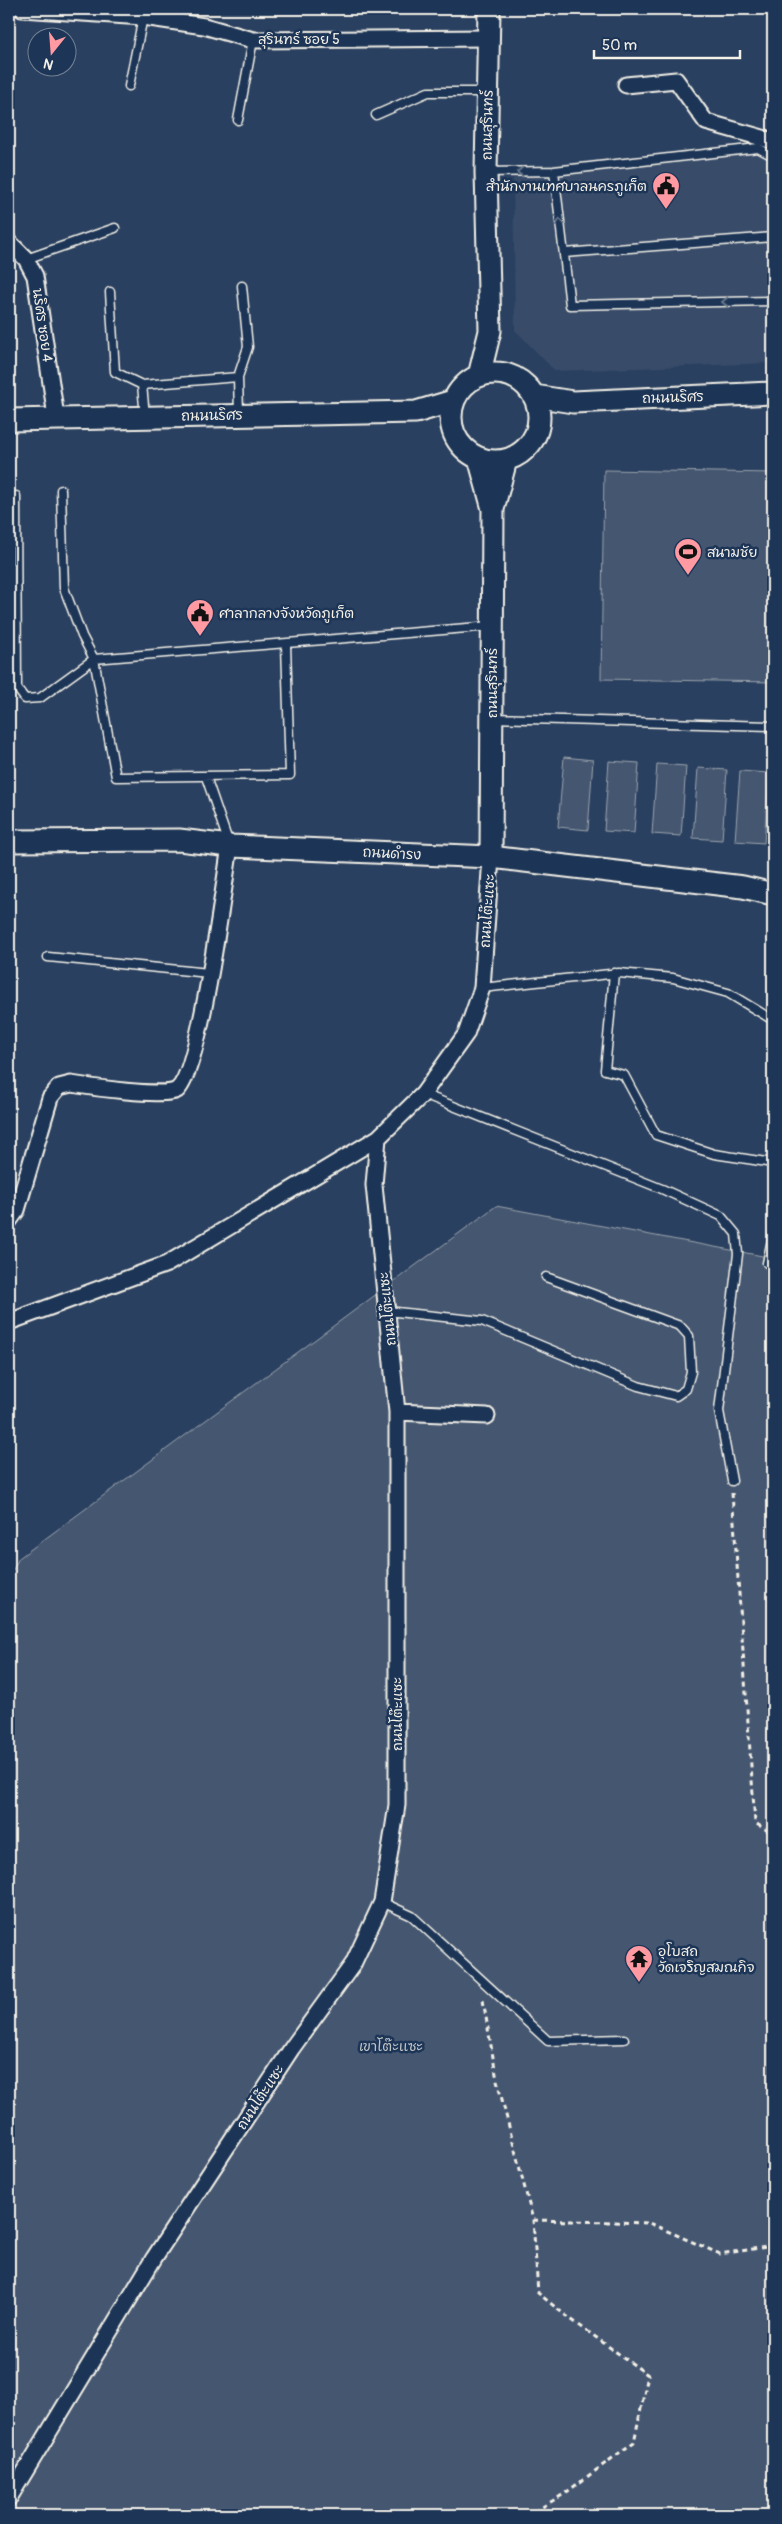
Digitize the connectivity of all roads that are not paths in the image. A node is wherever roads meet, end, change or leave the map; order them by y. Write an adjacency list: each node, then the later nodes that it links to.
1 (22, 9): 3 (street, สุรินทร์ ซอย 5)
2 (489, 9): 4 (street, ถนนสุรินทร์)
3 (143, 17): 5 (street, สุรินทร์ ซอย 5); 7 (lane)
4 (489, 38): 5 (street, สุรินทร์ ซอย 5); 8 (street, ถนนสุรินทร์)
5 (253, 40): 10 (lane)
6 (626, 85): 11 (street)
7 (129, 86)
8 (488, 92): 9 (lane); 14 (street, ถนนสุรินทร์)
9 (376, 114)
10 (238, 120)
11 (773, 141)
12 (773, 156): 13 (lane)
13 (554, 171): 14 (lane, one-way to 14); 18 (lane, one-way to 13)
14 (486, 172): 23 (street, ถนนสุรินทร์)
15 (115, 228): 19 (lane)
16 (773, 237): 18 (lane)
17 (9, 242): 19 (street, นริศร ซอย 4)
18 (564, 253): 22 (lane, one-way to 18)
19 (26, 259): 35 (street, นริศร ซอย 4)
20 (242, 286): 26 (lane)
21 (110, 292): 27 (lane)
22 (773, 301)
23 (490, 331): 24 (street, ถนนสุรินทร์); 25 (street, ถนนสุรินทร์)
24 (504, 374): 25 (street); 29 (street)
25 (479, 376): 30 (street)
26 (238, 377): 27 (lane); 33 (lane)
27 (142, 385): 34 (lane)
28 (773, 393): 31 (street, ถนนนริศร)
29 (534, 396): 31 (street, ถนนนริศร); 37 (street)
30 (453, 401): 32 (street, ถนนนริศร); 38 (street)
31 (573, 402): 37 (street, ถนนนริศร)
32 (416, 412): 33 (street, ถนนนริศร); 38 (street, ถนนนริศร)
33 (239, 414): 34 (street, ถนนนริศร)
34 (145, 416): 35 (street, ถนนนริศร)
35 (56, 417): 36 (street, ถนนนริศร)
36 (9, 420)
37 (539, 421): 40 (street)
38 (452, 428): 39 (street)
39 (479, 458): 40 (street); 43 (street, ถนนสุรินทร์)
40 (506, 460): 43 (street, ถนนสุรินทร์)
41 (61, 490): 46 (lane)
42 (16, 496): 46 (lane)
43 (493, 509): 44 (street, ถนนสุรินทร์)
44 (493, 626): 45 (lane); 47 (street, ถนนสุรินทร์)
45 (286, 644): 46 (lane); 49 (lane)
46 (94, 659): 49 (lane)
47 (491, 718): 48 (lane); 52 (street, ถนนสุรินทร์)
48 (773, 726)
49 (206, 777): 51 (lane)
50 (9, 841): 51 (street, ถนนดำรง)
51 (230, 846): 52 (street, ถนนดำรง); 55 (street)
52 (491, 857): 53 (street, ถนนดำรง); 57 (street, ถนนโต๊ะแซะ)
53 (773, 894)
54 (48, 958): 55 (lane)
55 (209, 973): 62 (street)
56 (614, 973): 57 (lane); 58 (lane); 61 (lane)
57 (482, 988): 59 (street, ถนนโต๊ะแซะ)
58 (773, 1020)
59 (423, 1094): 60 (street, ถนนโต๊ะแซะ); 70 (lane)
60 (378, 1138): 66 (street, ถนนโต๊ะแซะ); 67 (street)
61 (773, 1163)
62 (9, 1221)
63 (773, 1235): 64 (lane)
64 (773, 1264)
65 (546, 1277): 66 (lane)
66 (387, 1311): 68 (street, ถนนโต๊ะแซะ)
67 (9, 1322)
68 (397, 1412): 69 (street); 71 (street, ถนนโต๊ะแซะ)
69 (487, 1416)
70 (732, 1481)
71 (382, 1902): 72 (lane); 73 (street, ถนนโต๊ะแซะ)
72 (624, 2038)
73 (9, 2498)

